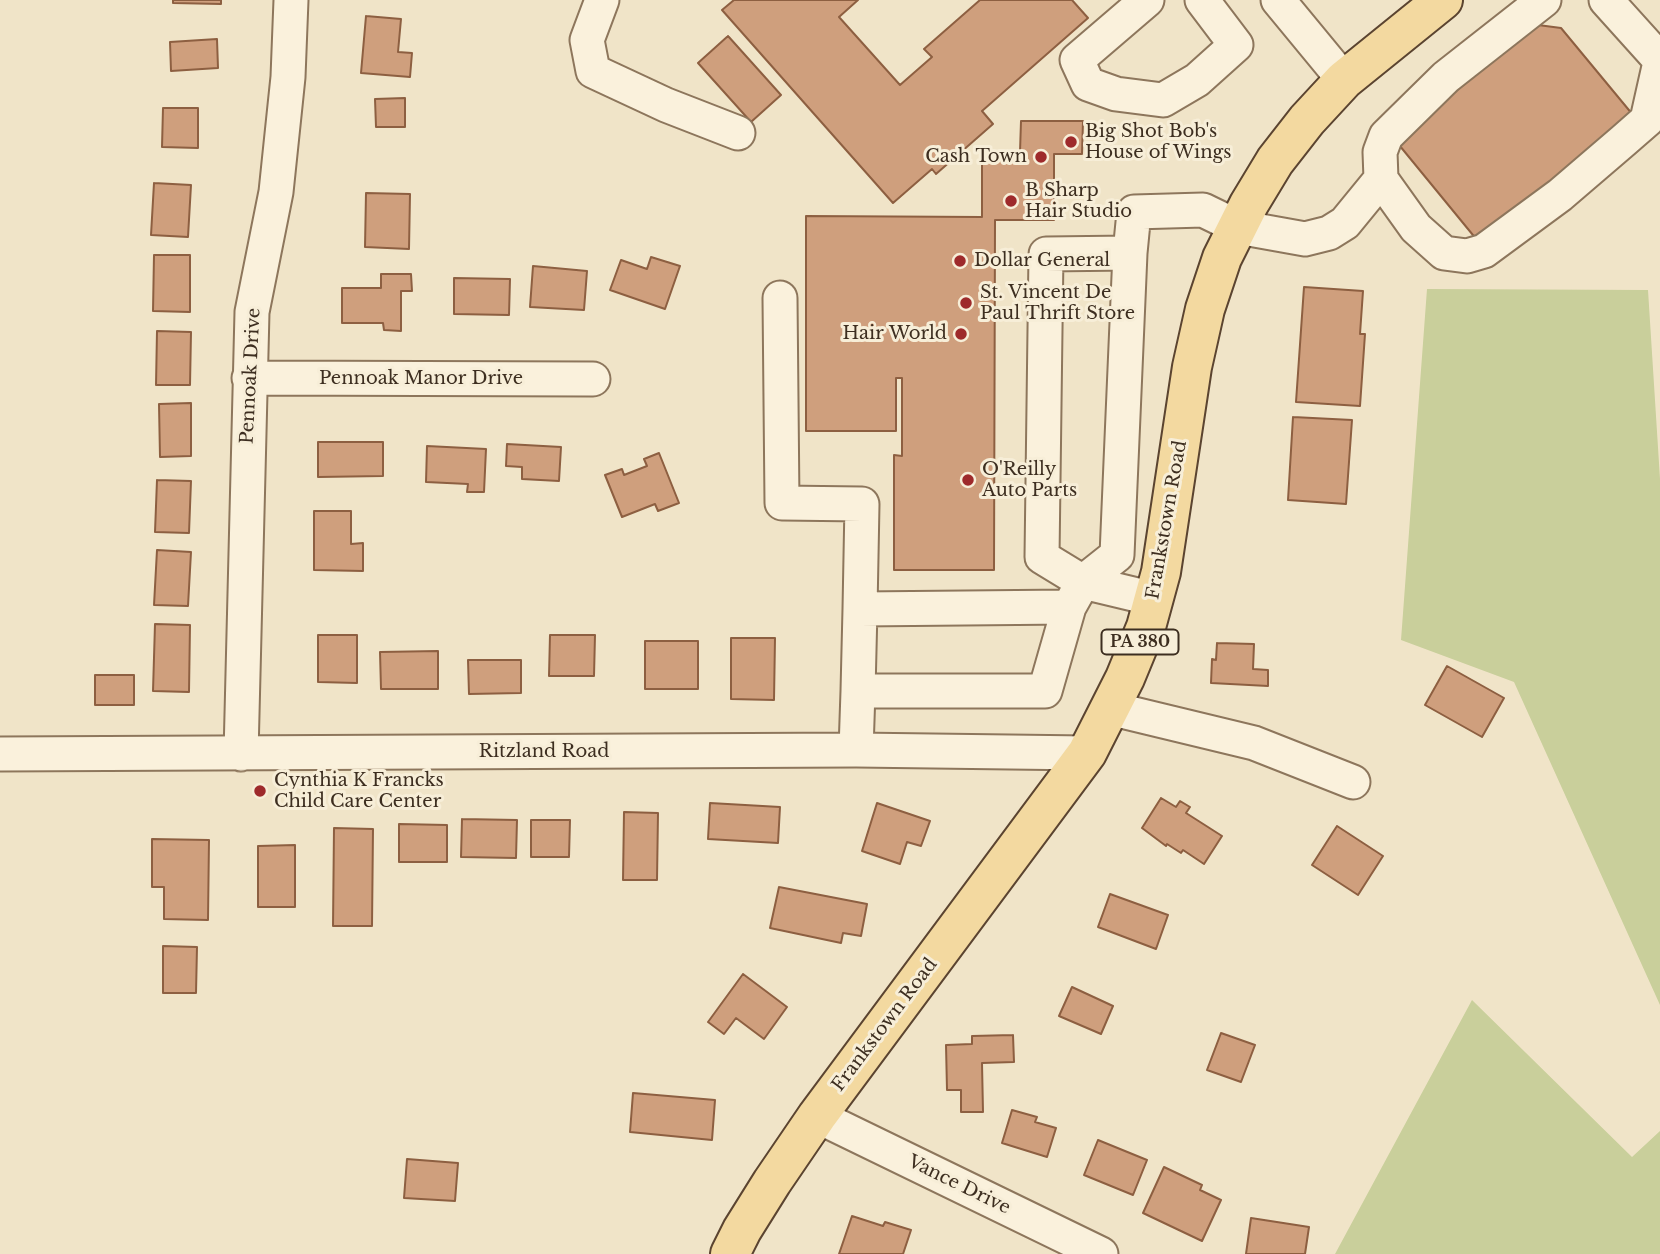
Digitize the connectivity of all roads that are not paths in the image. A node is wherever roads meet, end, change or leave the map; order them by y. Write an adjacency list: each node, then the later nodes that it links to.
1 (291, 0): 16 (street, Pennoak Drive)
2 (602, 0): 11 (street)
3 (1147, 0): 4 (street)
4 (1202, 0)
5 (1278, 0): 10 (street)
6 (1443, 0): 10 (main road, Frankstown Road / PA 380)
7 (1544, 0): 12 (street)
8 (1606, 0): 9 (street)
9 (1660, 61): 12 (street)
10 (1344, 80): 13 (main road, Frankstown Road / PA 380)
11 (738, 133)
12 (1381, 179): 13 (street)
13 (1238, 227): 14 (street); 19 (main road, Frankstown Road / PA 380)
14 (1130, 253): 18 (street); 18 (street)
15 (780, 298): 20 (street)
16 (249, 378): 17 (street, Pennoak Manor Drive); 26 (street, Pennoak Drive)
17 (593, 379)
18 (1076, 595): 19 (street); 20 (street); 21 (street)
19 (1154, 599): 22 (main road, Frankstown Road / PA 380)
20 (860, 609): 21 (street)
21 (858, 691): 23 (street)
22 (1110, 708): 24 (main road, Frankstown Road / PA 380); 27 (street)
23 (856, 750): 24 (street, Ritzland Road); 26 (street, Ritzland Road)
24 (1087, 753): 28 (main road, Frankstown Road / PA 380)
25 (0, 754): 26 (street, Ritzland Road)
26 (241, 754)
27 (1353, 782)
28 (817, 1116): 29 (main road, Frankstown Road / PA 380); 30 (street, Vance Drive)
29 (730, 1254)
30 (1101, 1254)

